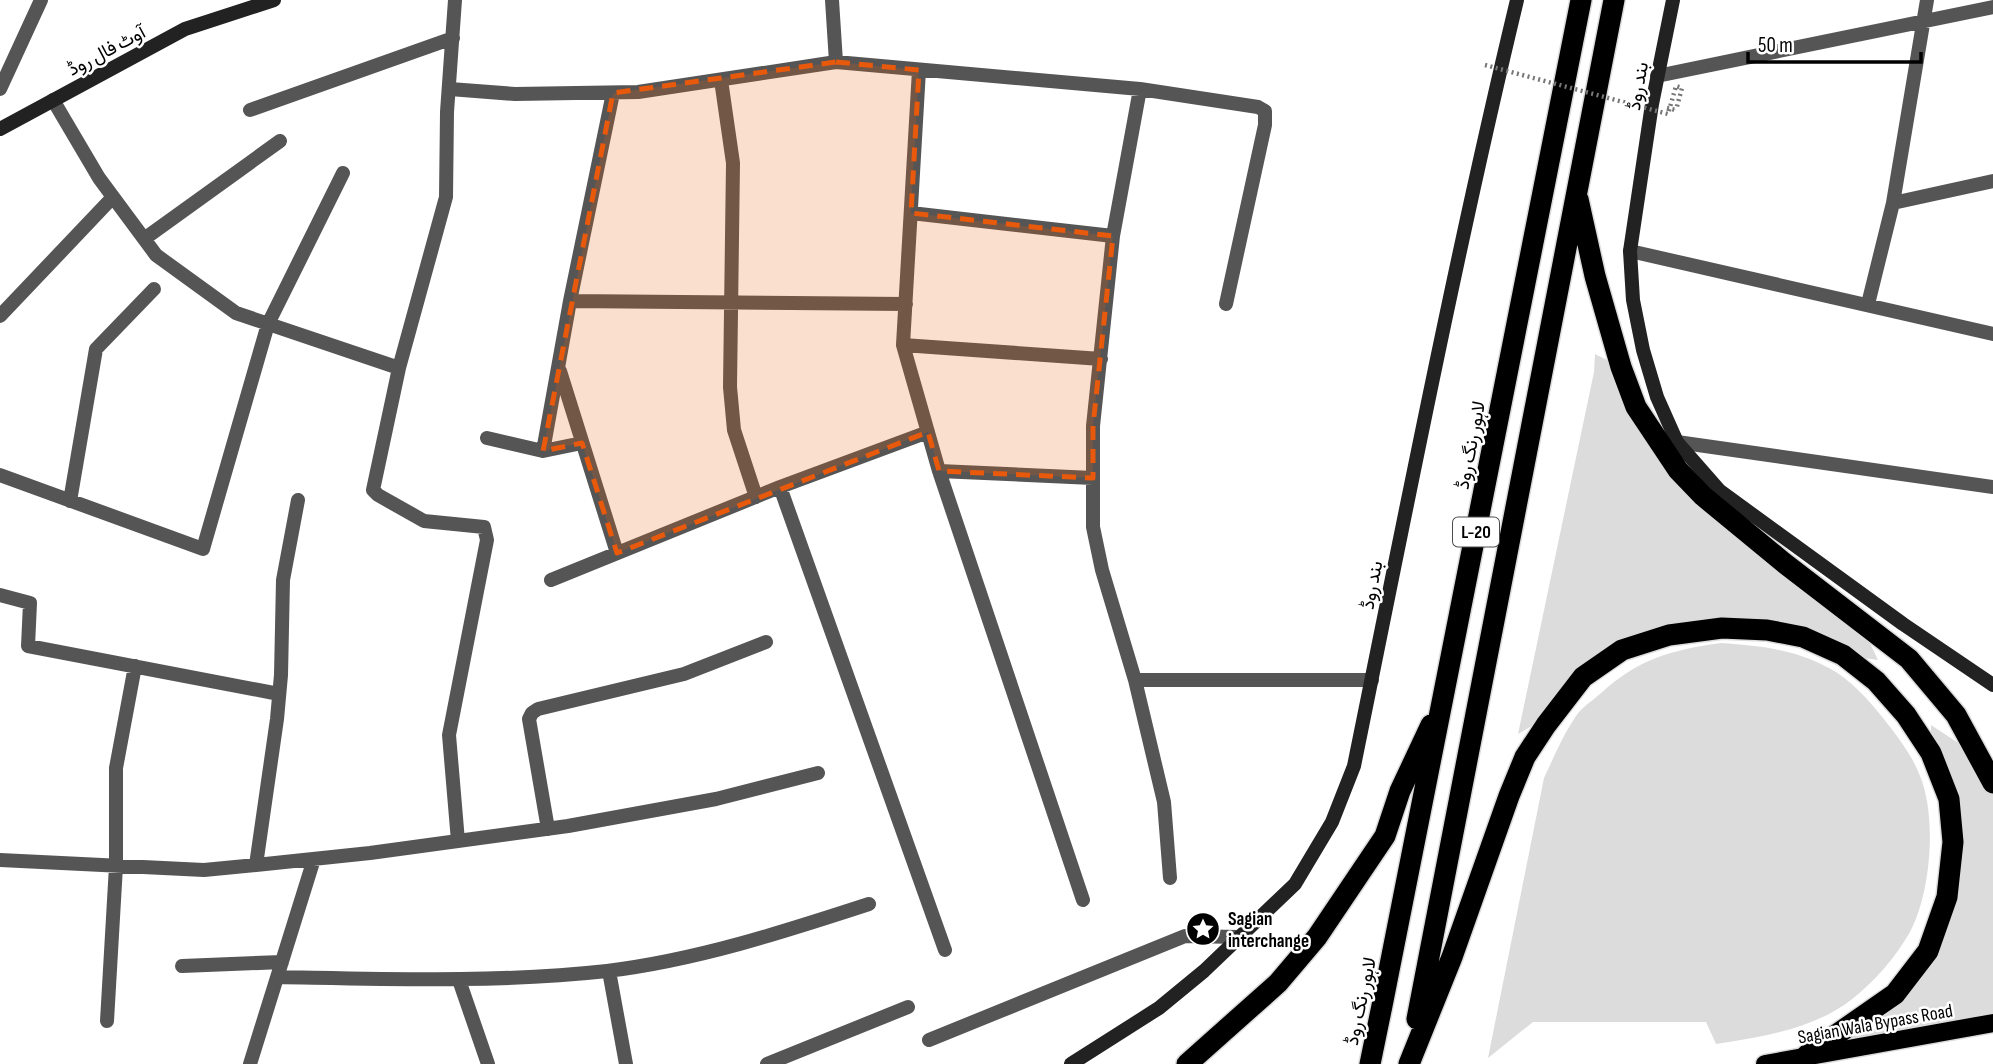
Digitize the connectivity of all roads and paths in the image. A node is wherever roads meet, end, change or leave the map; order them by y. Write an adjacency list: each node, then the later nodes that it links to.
1 (41, 0): 18 (street)
2 (274, 0): 22 (main road, آوٹ فال روڈ)
3 (455, 0): 12 (street)
4 (832, 0): 13 (street)
5 (1515, 0): 68 (main road, بند روڈ)
6 (1581, 0): 70 (highway, لاہور رنگ روڈ / L-20)
7 (1614, 0): 29 (highway, L-20)
8 (1673, 0): 16 (main road, بند روڈ)
9 (1927, 0): 11 (street)
10 (1993, 7): 11 (street)
11 (1923, 22): 16 (street); 31 (street)
12 (453, 38): 19 (street); 23 (street)
13 (836, 62): 15 (street); 17 (street)
14 (1485, 65): 24 (path, bridge)
15 (919, 70): 20 (street); 32 (street)
16 (1657, 76): 35 (main road, بند روڈ)
17 (721, 80): 21 (street); 38 (street)
18 (0, 89)
19 (450, 89): 21 (street); 48 (street)
20 (1140, 89): 33 (street); 40 (street)
21 (613, 93): 37 (street)
22 (53, 100): 25 (main road, آوٹ فال روڈ); 30 (street)
23 (250, 110)
24 (1676, 110)
25 (0, 129)
26 (280, 141): 34 (street)
27 (343, 173): 43 (street)
28 (1993, 181): 31 (street)
29 (1576, 190): 73 (highway); 103 (highway, L-20)
30 (113, 197): 34 (street); 42 (street)
31 (1893, 203): 41 (street)
32 (911, 213): 33 (street); 39 (street)
33 (1113, 236): 46 (street)
34 (144, 239): 43 (street)
35 (1630, 251): 41 (street); 51 (main road, بند روڈ)
36 (154, 289): 61 (street)
37 (570, 301): 38 (street); 47 (street)
38 (730, 302): 39 (street); 59 (street)
39 (906, 304): 45 (street)
40 (1226, 304)
41 (1868, 304): 44 (street)
42 (0, 316)
43 (268, 324): 48 (street); 61 (street)
44 (1993, 334)
45 (904, 345): 46 (street); 49 (street)
46 (1101, 359): 56 (street)
47 (559, 367): 52 (street); 53 (street)
48 (399, 368): 75 (street)
49 (928, 432): 54 (street); 57 (street)
50 (486, 438): 53 (street)
51 (1677, 442): 58 (street); 69 (main road, بند روڈ)
52 (582, 443): 53 (street); 62 (street)
53 (543, 451)
54 (939, 471): 56 (street); 81 (street)
55 (0, 475): 61 (street)
56 (1093, 478): 67 (street)
57 (780, 487): 59 (street); 84 (street)
58 (1993, 487)
59 (756, 497): 62 (street)
60 (298, 500): 71 (street)
61 (70, 501)
62 (617, 553): 63 (street)
63 (551, 580)
64 (0, 595): 66 (street)
65 (766, 642): 74 (street)
66 (135, 667): 71 (street); 79 (street)
67 (1135, 680): 68 (street); 80 (street)
68 (1372, 680): 83 (main road, بند روڈ)
69 (1993, 685)
70 (1447, 692): 101 (highway); 102 (highway, لاہور رنگ روڈ / L-20)
71 (279, 694): 78 (street)
72 (818, 773): 74 (street)
73 (1993, 783)
74 (548, 829): 75 (street)
75 (458, 841): 76 (street)
76 (314, 859): 78 (street); 85 (street)
77 (0, 860): 79 (street)
78 (256, 865): 79 (street)
79 (116, 866): 91 (street)
80 (1170, 878)
81 (1083, 900)
82 (869, 904): 87 (street)
83 (1239, 937): 93 (street); 100 (main road, بند روڈ)
84 (945, 950)
85 (282, 962): 86 (street); 88 (street)
86 (182, 966)
87 (608, 971): 89 (street); 98 (street)
88 (276, 977): 89 (street); 96 (street)
89 (459, 980): 97 (street)
90 (908, 1007): 95 (street)
91 (107, 1021)
92 (1993, 1023): 94 (main road, Sagian Wala Bypass Road)
93 (929, 1040)
94 (1807, 1055): 103 (highway); 104 (main road, Sagian Wala Bypass Road)
95 (791, 1060): 99 (street)
96 (250, 1064)
97 (488, 1064)
98 (626, 1064)
99 (767, 1064)
100 (1071, 1064)
101 (1187, 1064)
102 (1370, 1064)
103 (1409, 1064)
104 (1765, 1064)

